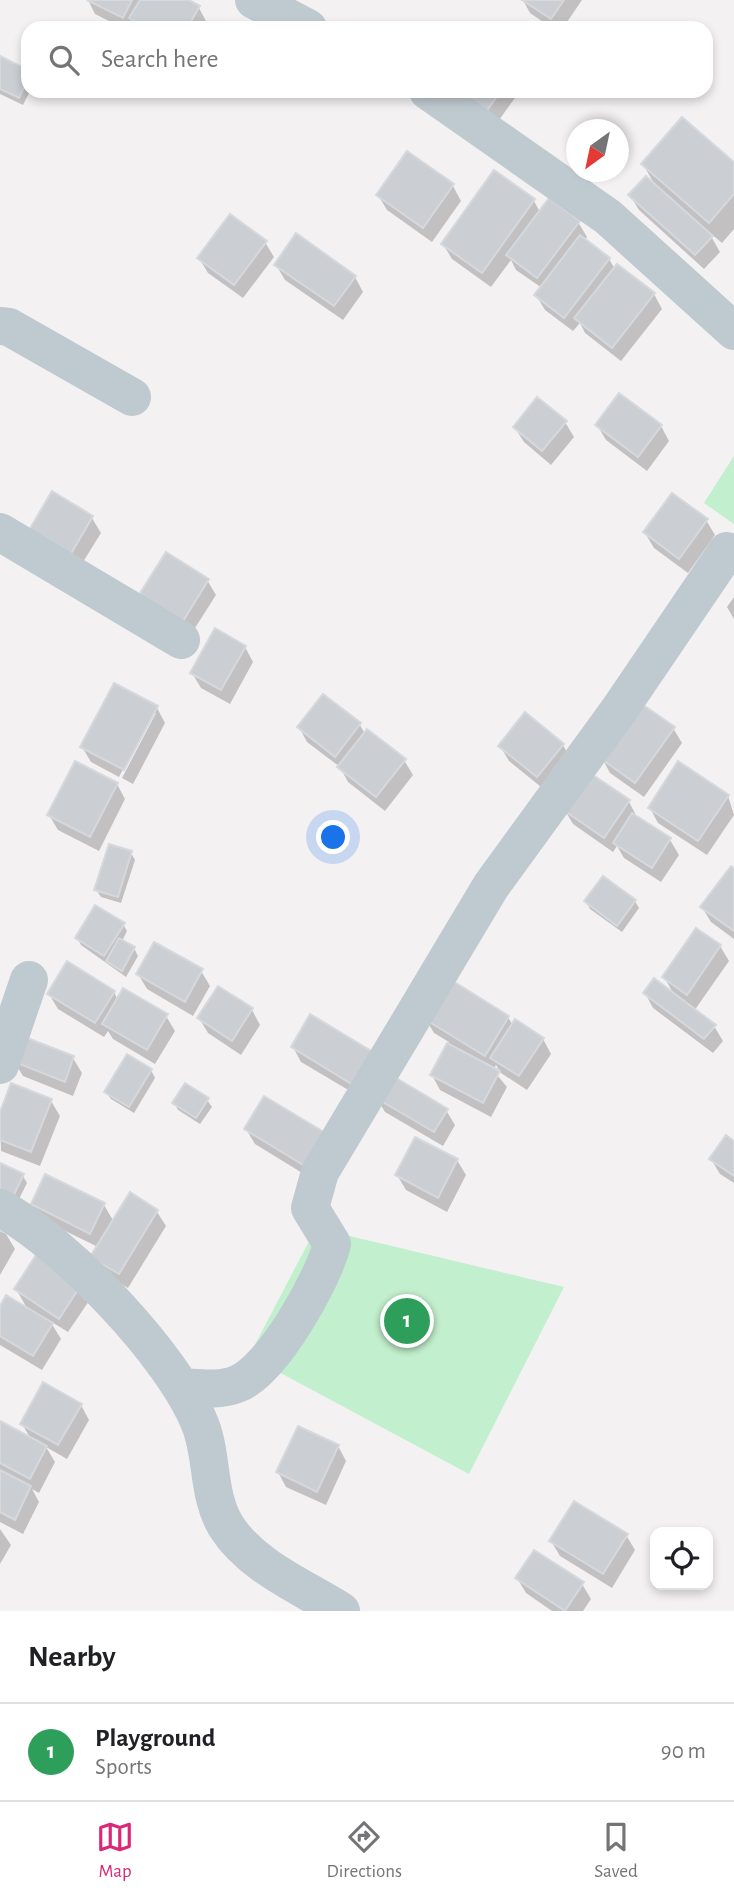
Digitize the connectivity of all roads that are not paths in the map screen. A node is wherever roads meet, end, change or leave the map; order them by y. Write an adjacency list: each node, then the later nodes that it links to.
1 (254, 0): 2 (street)
2 (294, 21)
3 (438, 98): 5 (street)
4 (0, 326): 6 (street)
5 (734, 331)
6 (132, 397)
7 (0, 532): 9 (street)
8 (727, 551): 13 (street)
9 (181, 640)
10 (29, 980): 11 (street)
11 (0, 1065)
12 (0, 1208): 13 (street)
13 (183, 1387): 14 (street)
14 (341, 1611)

